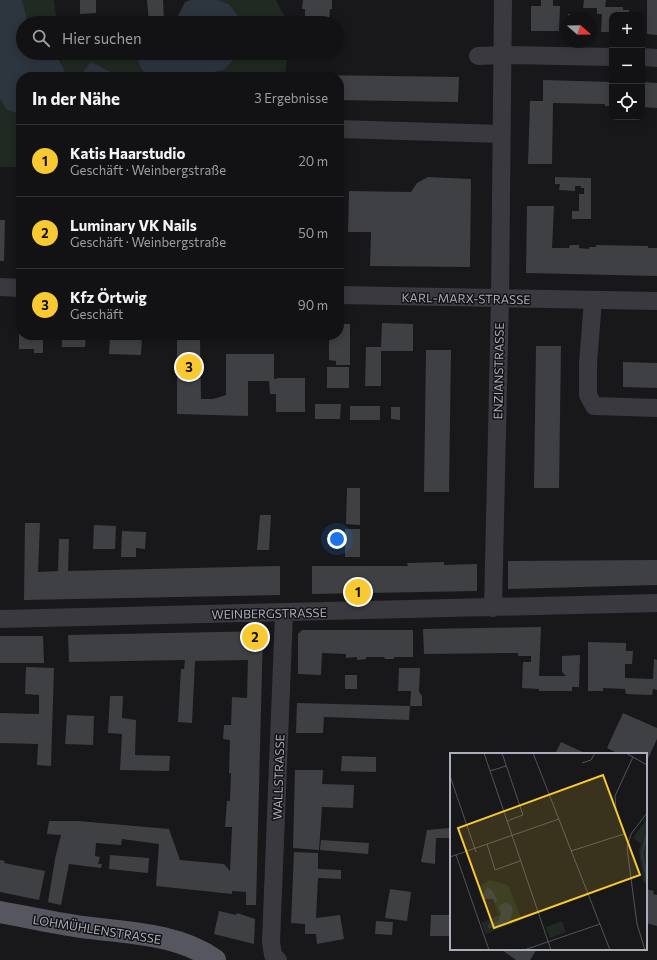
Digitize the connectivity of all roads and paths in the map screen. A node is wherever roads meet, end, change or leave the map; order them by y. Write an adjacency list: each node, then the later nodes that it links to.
1 (503, 0): 2 (street, ENZIANSTRASSE)
2 (503, 55): 3 (street); 4 (street); 8 (street, ENZIANSTRASSE)
3 (478, 56)
4 (609, 57)
5 (645, 58): 6 (street)
6 (657, 58)
7 (344, 129): 8 (street)
8 (501, 134): 12 (street, ENZIANSTRASSE)
9 (0, 287): 10 (street)
10 (16, 288)
11 (344, 295): 12 (street, KARL-MARX-STRASSE)
12 (500, 299): 13 (street, KARL-MARX-STRASSE); 17 (street, ENZIANSTRASSE)
13 (593, 300): 14 (street, KARL-MARX-STRASSE); 15 (street)
14 (657, 301)
15 (657, 408)
16 (657, 603): 17 (street, WEINBERGSTRASSE)
17 (493, 608): 18 (street, WEINBERGSTRASSE)
18 (284, 613): 19 (street, WEINBERGSTRASSE); 22 (street, WALLSTRASSE)
19 (0, 619)
20 (0, 912): 21 (main road, LOHMÜHLENSTRASSE)
21 (215, 960)
22 (278, 960)

